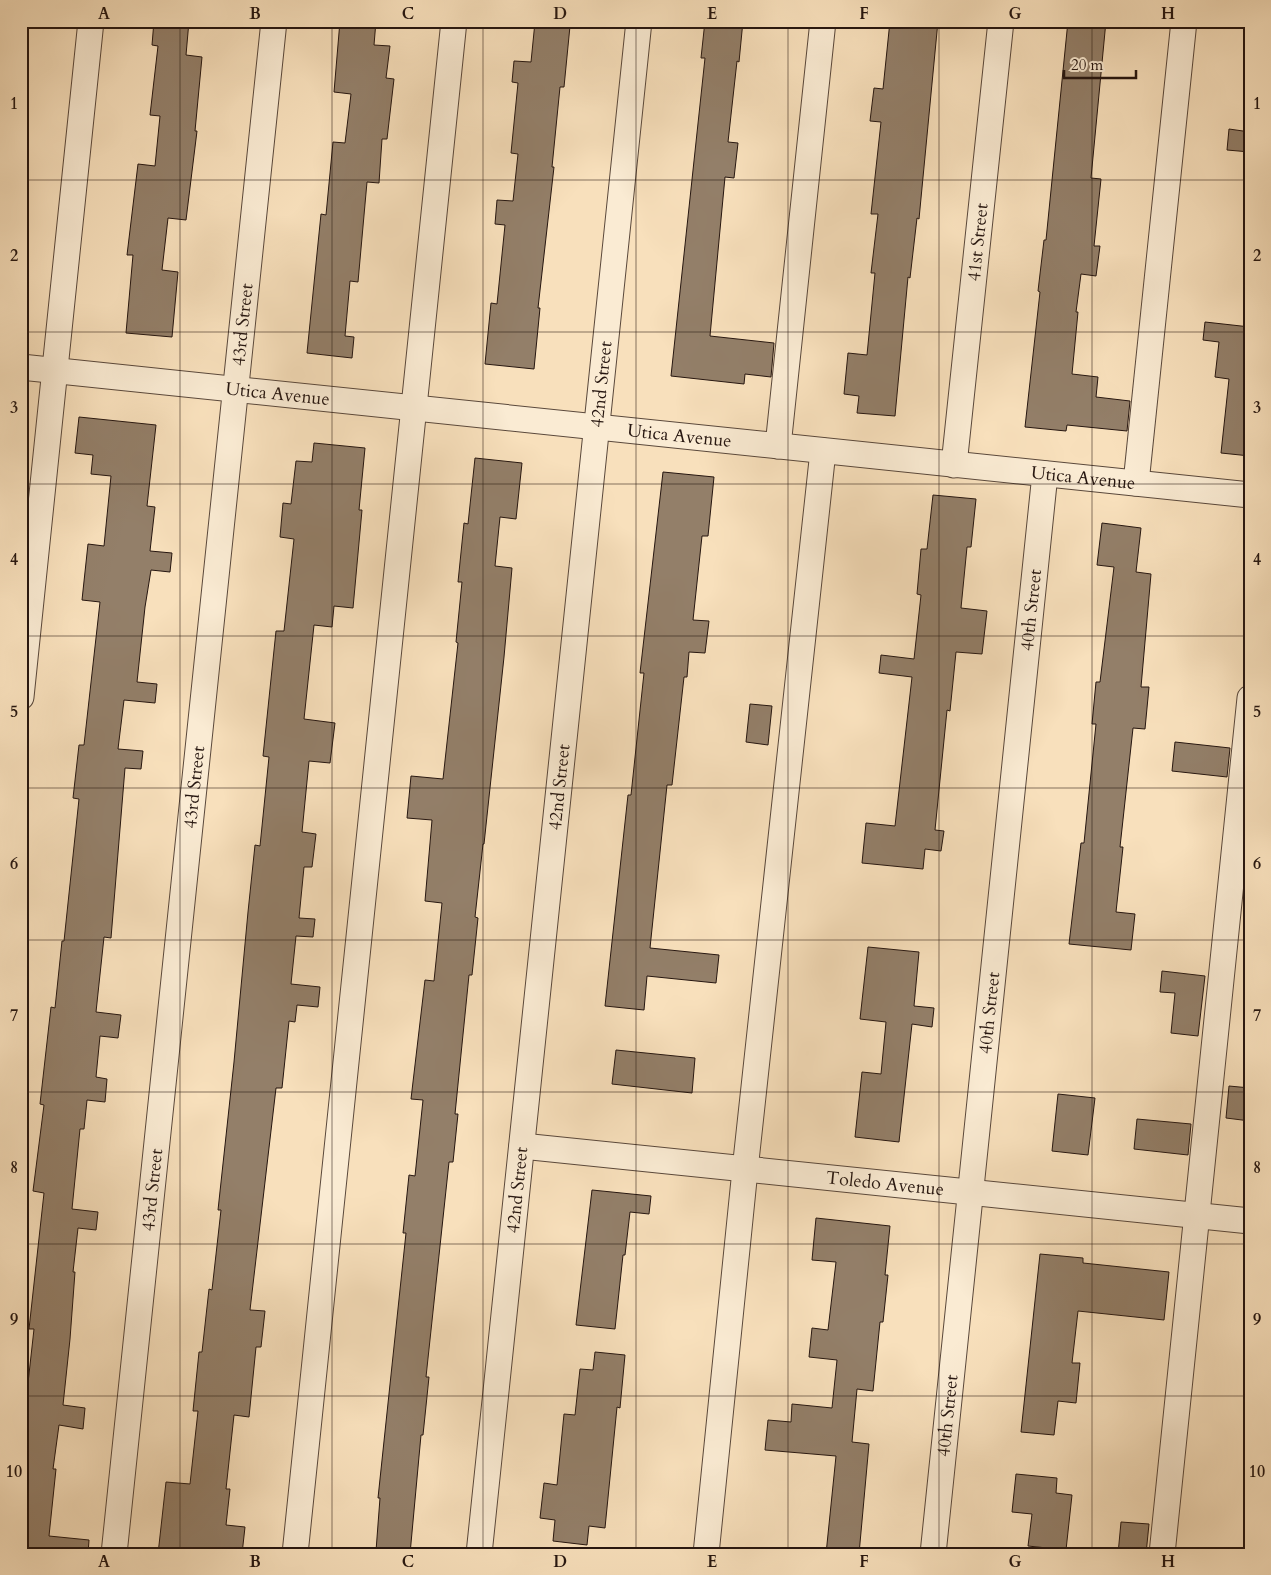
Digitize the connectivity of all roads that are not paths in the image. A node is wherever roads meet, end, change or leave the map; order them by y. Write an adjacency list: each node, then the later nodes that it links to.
1 (90, 21): 9 (street)
2 (274, 21): 10 (street, 43rd Street)
3 (454, 21): 11 (street)
4 (639, 21): 12 (street, 42nd Street)
5 (823, 21): 13 (street)
6 (1001, 21): 15 (street, 41st Street)
7 (1184, 21): 17 (street)
8 (21, 367): 9 (street, Utica Avenue)
9 (55, 371): 10 (street, Utica Avenue); 19 (street)
10 (235, 390): 11 (street, Utica Avenue); 26 (street, 43rd Street)
11 (414, 408): 12 (street, Utica Avenue); 27 (street)
12 (597, 427): 13 (street, Utica Avenue); 21 (street, 42nd Street)
13 (778, 446): 14 (street, Utica Avenue)
14 (823, 451): 15 (street, Utica Avenue); 22 (street)
15 (954, 464): 16 (street, Utica Avenue)
16 (1046, 474): 17 (street, Utica Avenue); 23 (street, 40th Street)
17 (1136, 483): 18 (street, Utica Avenue)
18 (1250, 495)
19 (21, 697)
20 (1250, 698): 24 (street)
21 (522, 1146): 22 (street, Toledo Avenue); 28 (street, 42nd Street)
22 (745, 1170): 23 (street, Toledo Avenue); 29 (street)
23 (970, 1192): 24 (street, Toledo Avenue); 30 (street, 40th Street)
24 (1198, 1216): 25 (street, Toledo Avenue); 31 (street)
25 (1250, 1221)
26 (114, 1554)
27 (295, 1554)
28 (479, 1554)
29 (706, 1554)
30 (933, 1554)
31 (1162, 1554)

